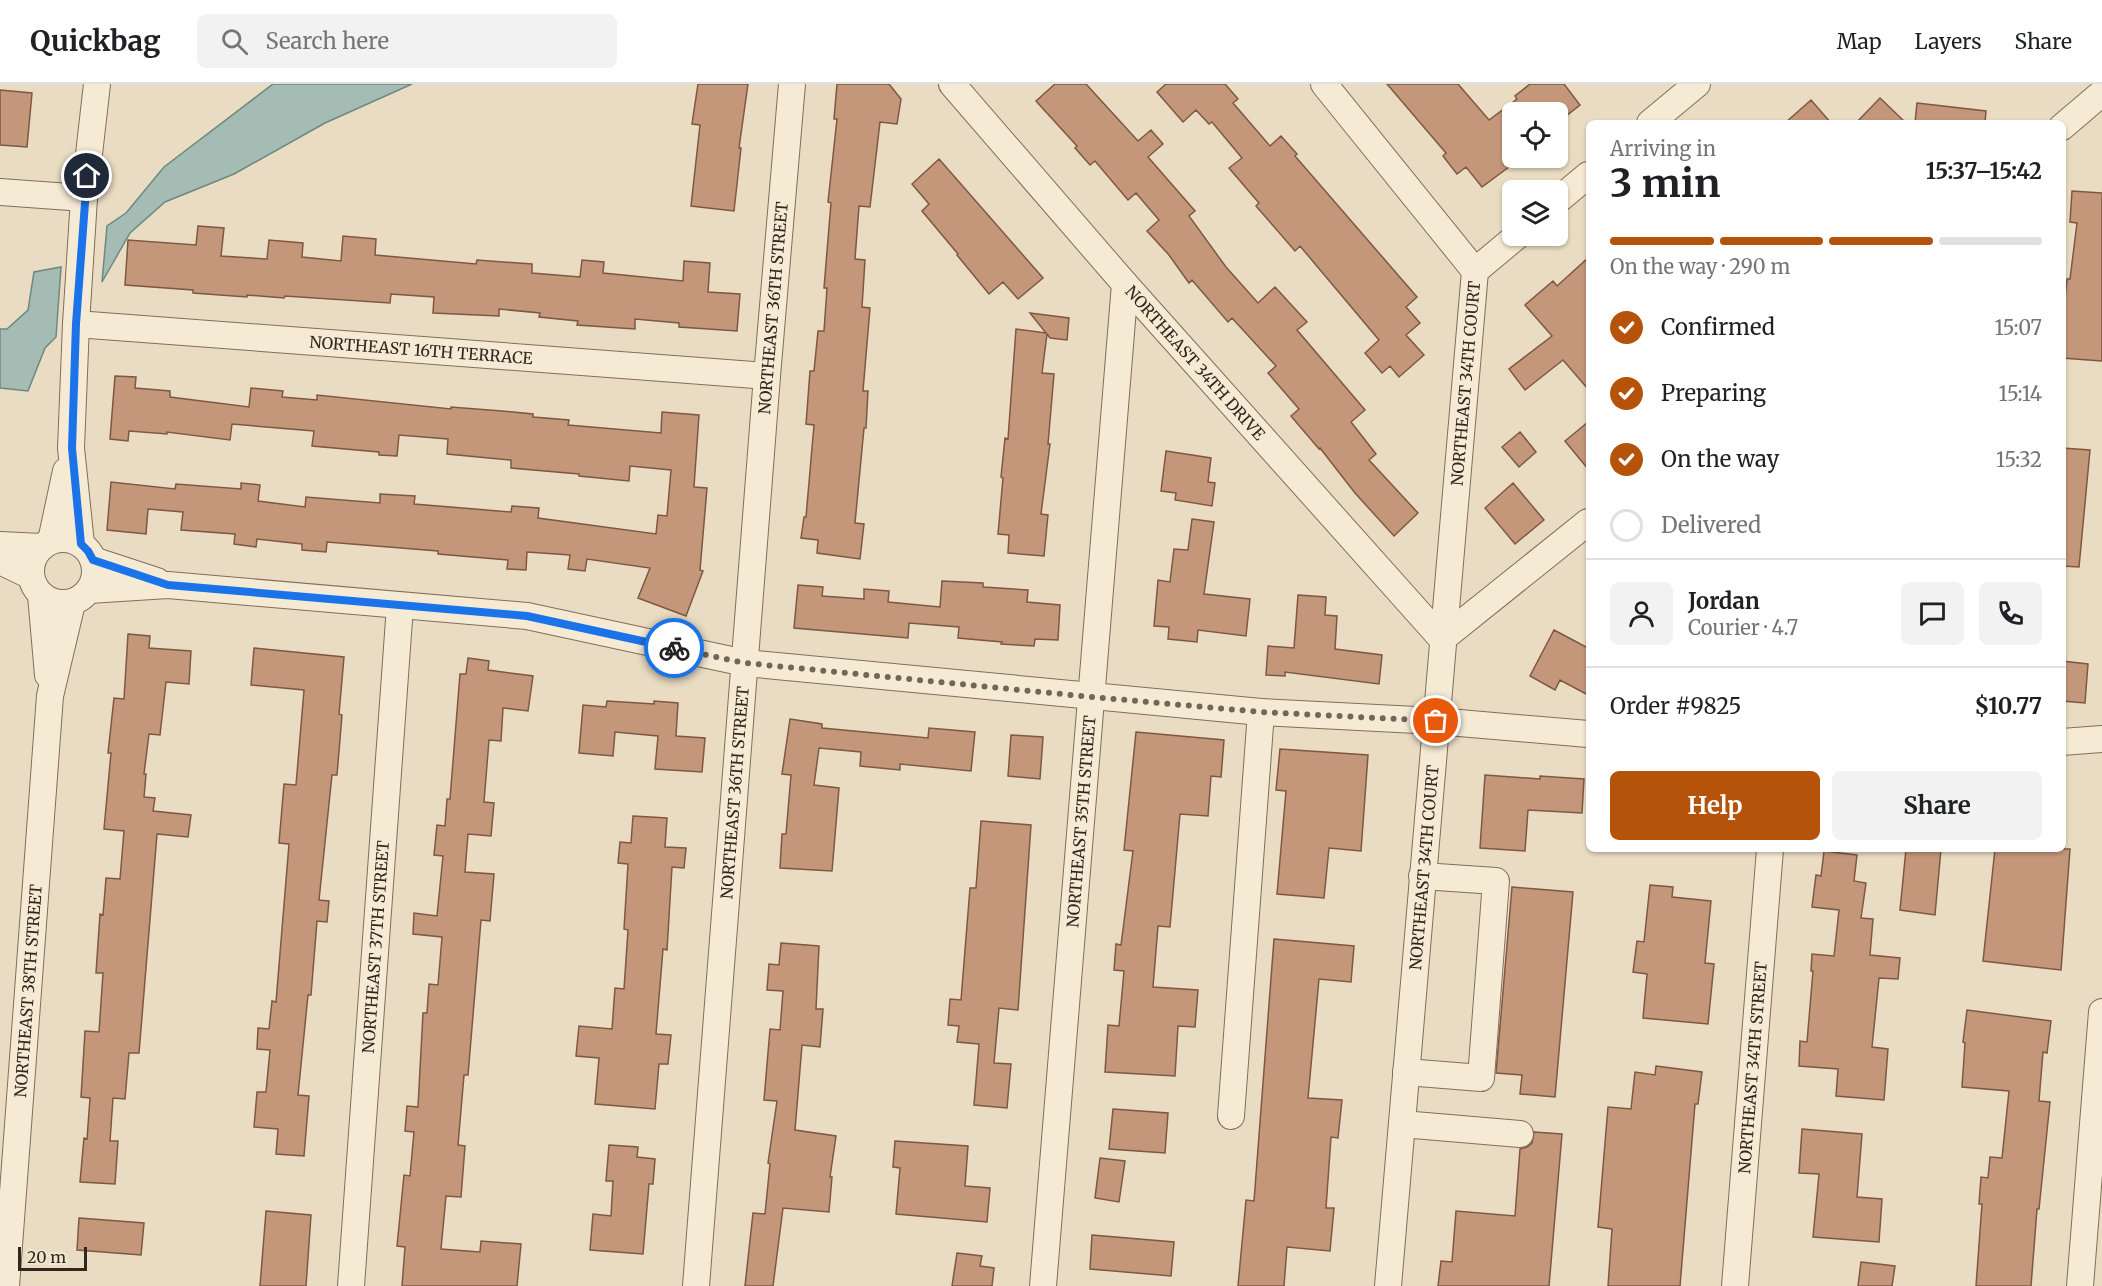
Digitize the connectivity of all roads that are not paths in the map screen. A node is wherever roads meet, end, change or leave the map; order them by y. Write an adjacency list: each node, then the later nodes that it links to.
1 (97, 84): 12 (street)
2 (792, 84): 17 (street, NORTHEAST 36TH STREET)
3 (952, 84): 15 (street, NORTHEAST 34TH DRIVE)
4 (1324, 84): 14 (street)
5 (1697, 84): 7 (street)
6 (2102, 93): 8 (street)
7 (1654, 120)
8 (2066, 124)
9 (1586, 177): 11 (street)
10 (0, 192): 12 (street)
11 (1568, 192)
12 (84, 198): 16 (street)
13 (1504, 246): 14 (street)
14 (1475, 271): 28 (street, NORTHEAST 34TH COURT)
15 (1125, 284): 28 (street, NORTHEAST 34TH DRIVE); 31 (street, NORTHEAST 35TH STREET)
16 (76, 324): 17 (street, NORTHEAST 16TH TERRACE); 18 (street)
17 (767, 376): 29 (street, NORTHEAST 36TH STREET)
18 (72, 448): 20 (street); 22 (street)
19 (1586, 524): 28 (street)
20 (46, 544): 21 (street); 22 (street); 25 (street)
21 (0, 545)
22 (87, 552): 24 (street); 26 (street)
23 (0, 561): 25 (street)
24 (168, 585): 26 (street); 27 (street)
25 (36, 586): 26 (street); 30 (street, NORTHEAST 38TH STREET)
26 (80, 597): 30 (street, NORTHEAST 38TH STREET)
27 (400, 606): 29 (street); 45 (street, NORTHEAST 37TH STREET)
28 (1442, 639): 33 (street, NORTHEAST 34TH COURT)
29 (745, 663): 31 (street); 46 (street, NORTHEAST 36TH STREET)
30 (50, 696): 44 (street, NORTHEAST 38TH STREET)
31 (1092, 697): 32 (street); 47 (street, NORTHEAST 35TH STREET)
32 (1261, 712): 33 (street); 41 (street)
33 (1436, 721): 34 (street); 38 (street, NORTHEAST 34TH COURT)
34 (1586, 734)
35 (2102, 739): 36 (street)
36 (2066, 742)
37 (1770, 852): 49 (street, NORTHEAST 34TH STREET)
38 (1422, 876): 40 (street, NORTHEAST 34TH COURT); 40 (street)
39 (2102, 1012): 50 (street)
40 (1406, 1072): 42 (street, NORTHEAST 34TH COURT)
41 (1231, 1116)
42 (1402, 1124): 43 (street); 48 (street, NORTHEAST 34TH COURT)
43 (1520, 1134)
44 (6, 1286)
45 (351, 1286)
46 (696, 1286)
47 (1043, 1286)
48 (1388, 1286)
49 (1735, 1286)
50 (2080, 1286)

